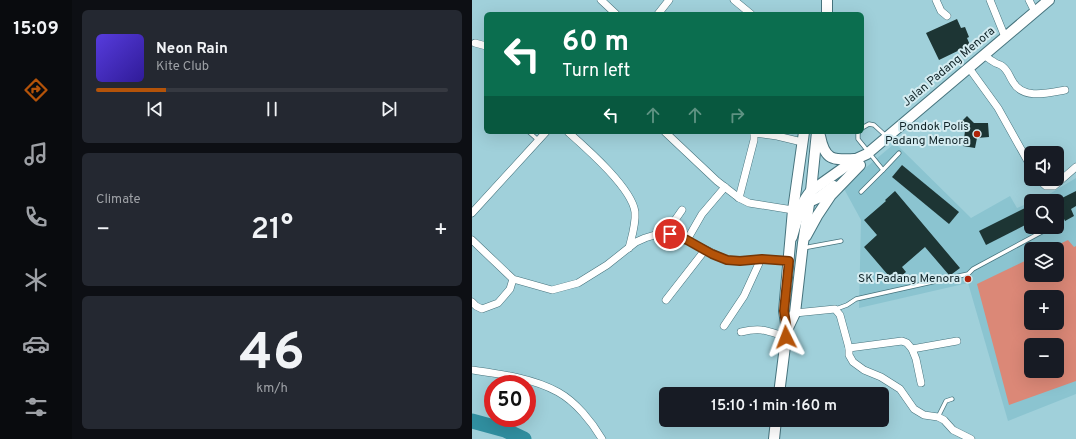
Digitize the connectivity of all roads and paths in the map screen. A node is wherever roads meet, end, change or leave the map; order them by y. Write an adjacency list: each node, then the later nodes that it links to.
1 (601, 0): 9 (street)
2 (669, 0): 10 (street)
3 (734, 0): 11 (street)
4 (827, 0): 12 (main road)
5 (936, 0): 14 (street)
6 (990, 0): 15 (street)
7 (1029, 0): 13 (street)
8 (1049, 0): 13 (main road, Jalan Padang Menora)
9 (614, 12)
10 (660, 12)
11 (748, 12)
12 (827, 12)
13 (1035, 12): 15 (main road, Jalan Padang Menora)
14 (947, 16)
15 (1005, 37): 18 (main road, Jalan Padang Menora)
16 (475, 43): 17 (street)
17 (484, 45)
18 (984, 55): 19 (main road, Jalan Padang Menora); 20 (street)
19 (969, 68): 31 (main road, Jalan Padang Menora); 36 (street)
20 (1065, 90)
21 (864, 127): 31 (lane)
22 (531, 134): 32 (lane)
23 (544, 134): 32 (street)
24 (570, 134): 55 (street)
25 (666, 134): 41 (street)
26 (754, 134): 44 (street)
27 (766, 134): 33 (street)
28 (818, 134): 37 (main road)
29 (818, 134): 43 (main road)
30 (858, 134): 34 (lane)
31 (887, 137): 34 (main road, Jalan Padang Menora)
32 (538, 140): 47 (street)
33 (803, 140): 43 (main road); 46 (main road)
34 (868, 153): 37 (main road, Jalan Padang Menora); 39 (lane)
35 (900, 153): 39 (lane)
36 (1024, 154)
37 (858, 162): 43 (main road, Jalan Padang Menora); 54 (main road)
38 (1076, 167): 40 (street)
39 (883, 170): 42 (lane)
40 (1064, 177)
41 (725, 187): 44 (street); 52 (street)
42 (861, 192)
43 (809, 196): 50 (main road); 54 (main road)
44 (739, 198): 46 (street)
45 (682, 210): 49 (street)
46 (794, 210): 50 (main road)
47 (472, 213)
48 (1038, 234): 62 (lane)
49 (678, 236): 52 (street); 55 (street)
50 (792, 237): 58 (main road)
51 (472, 240): 59 (street)
52 (687, 240): 56 (street)
53 (841, 241): 54 (lane)
54 (802, 246): 63 (main road)
55 (629, 248): 59 (street)
56 (705, 250): 57 (street); 60 (street)
57 (762, 259): 58 (street); 64 (street)
58 (789, 261): 66 (main road)
59 (512, 279): 61 (street)
60 (666, 300)
61 (472, 302)
62 (835, 309): 63 (street); 68 (street)
63 (795, 313): 66 (main road)
64 (724, 326)
65 (741, 332): 66 (street)
66 (786, 334): 72 (main road)
67 (957, 341): 69 (street)
68 (849, 348): 69 (street); 74 (street)
69 (912, 349): 71 (street)
70 (472, 370): 76 (street)
71 (921, 383)
72 (780, 387)
73 (952, 399): 74 (lane)
74 (938, 417): 78 (street)
75 (775, 427): 77 (main road)
76 (602, 439)
77 (774, 439)
78 (971, 439)

